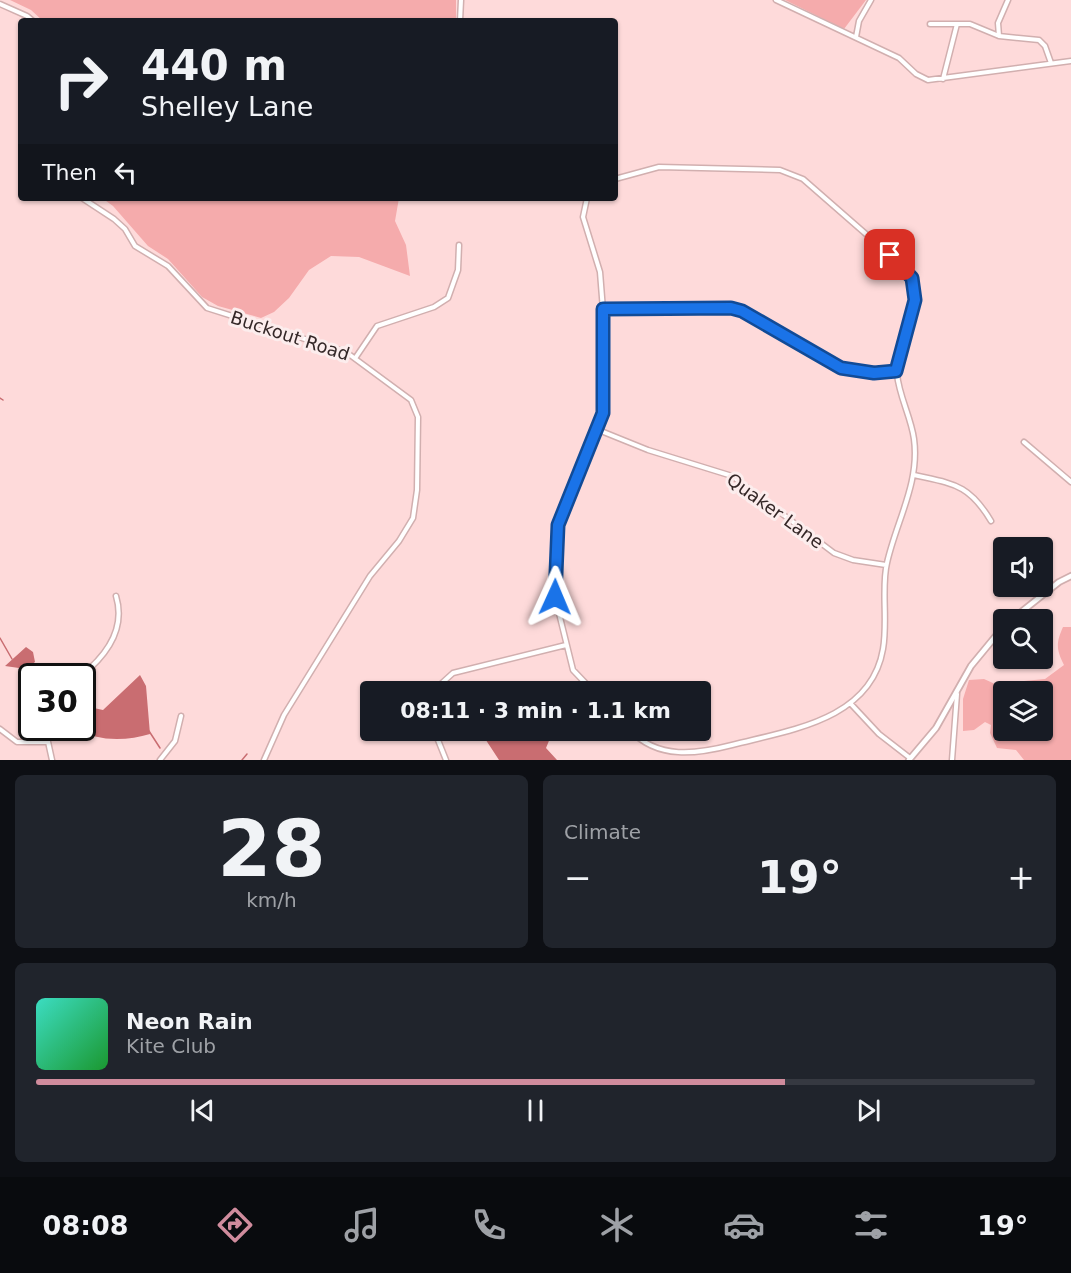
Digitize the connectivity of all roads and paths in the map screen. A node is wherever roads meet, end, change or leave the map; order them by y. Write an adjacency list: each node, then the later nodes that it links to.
1 (461, 0): 7 (street)
2 (776, 0): 11 (street)
3 (871, 0): 11 (street)
4 (1008, 0): 10 (street)
5 (0, 4): 6 (street)
6 (30, 18)
7 (460, 18)
8 (930, 24): 9 (street)
9 (957, 24): 10 (street); 14 (street)
10 (999, 36): 13 (street)
11 (856, 37): 14 (street)
12 (1071, 61): 13 (street)
13 (1051, 63): 14 (street)
14 (943, 79)
15 (618, 178): 21 (street)
16 (87, 201): 20 (street, Buckout Road)
17 (586, 201): 19 (street)
18 (459, 245): 20 (street)
19 (603, 309): 21 (street); 22 (street)
20 (356, 357): 46 (street, Buckout Road)
21 (896, 371): 24 (street)
22 (596, 429): 27 (street, Quaker Lane); 32 (street)
23 (1024, 442): 25 (street)
24 (914, 475): 26 (street); 27 (street)
25 (1071, 482)
26 (991, 520)
27 (886, 565): 37 (street)
28 (1071, 576): 30 (street)
29 (116, 596): 33 (street)
30 (1025, 609)
31 (993, 639): 36 (street)
32 (566, 645): 34 (street); 35 (street)
33 (92, 663)
34 (444, 681)
35 (584, 681)
36 (957, 694): 43 (street); 48 (street)
37 (851, 704): 41 (street); 43 (street)
38 (181, 716): 45 (street)
39 (0, 729): 42 (street)
40 (438, 741): 47 (street)
41 (644, 741)
42 (46, 742): 44 (street)
43 (909, 759)
44 (52, 760)
45 (160, 760)
46 (264, 760)
47 (446, 760)
48 (951, 760)

